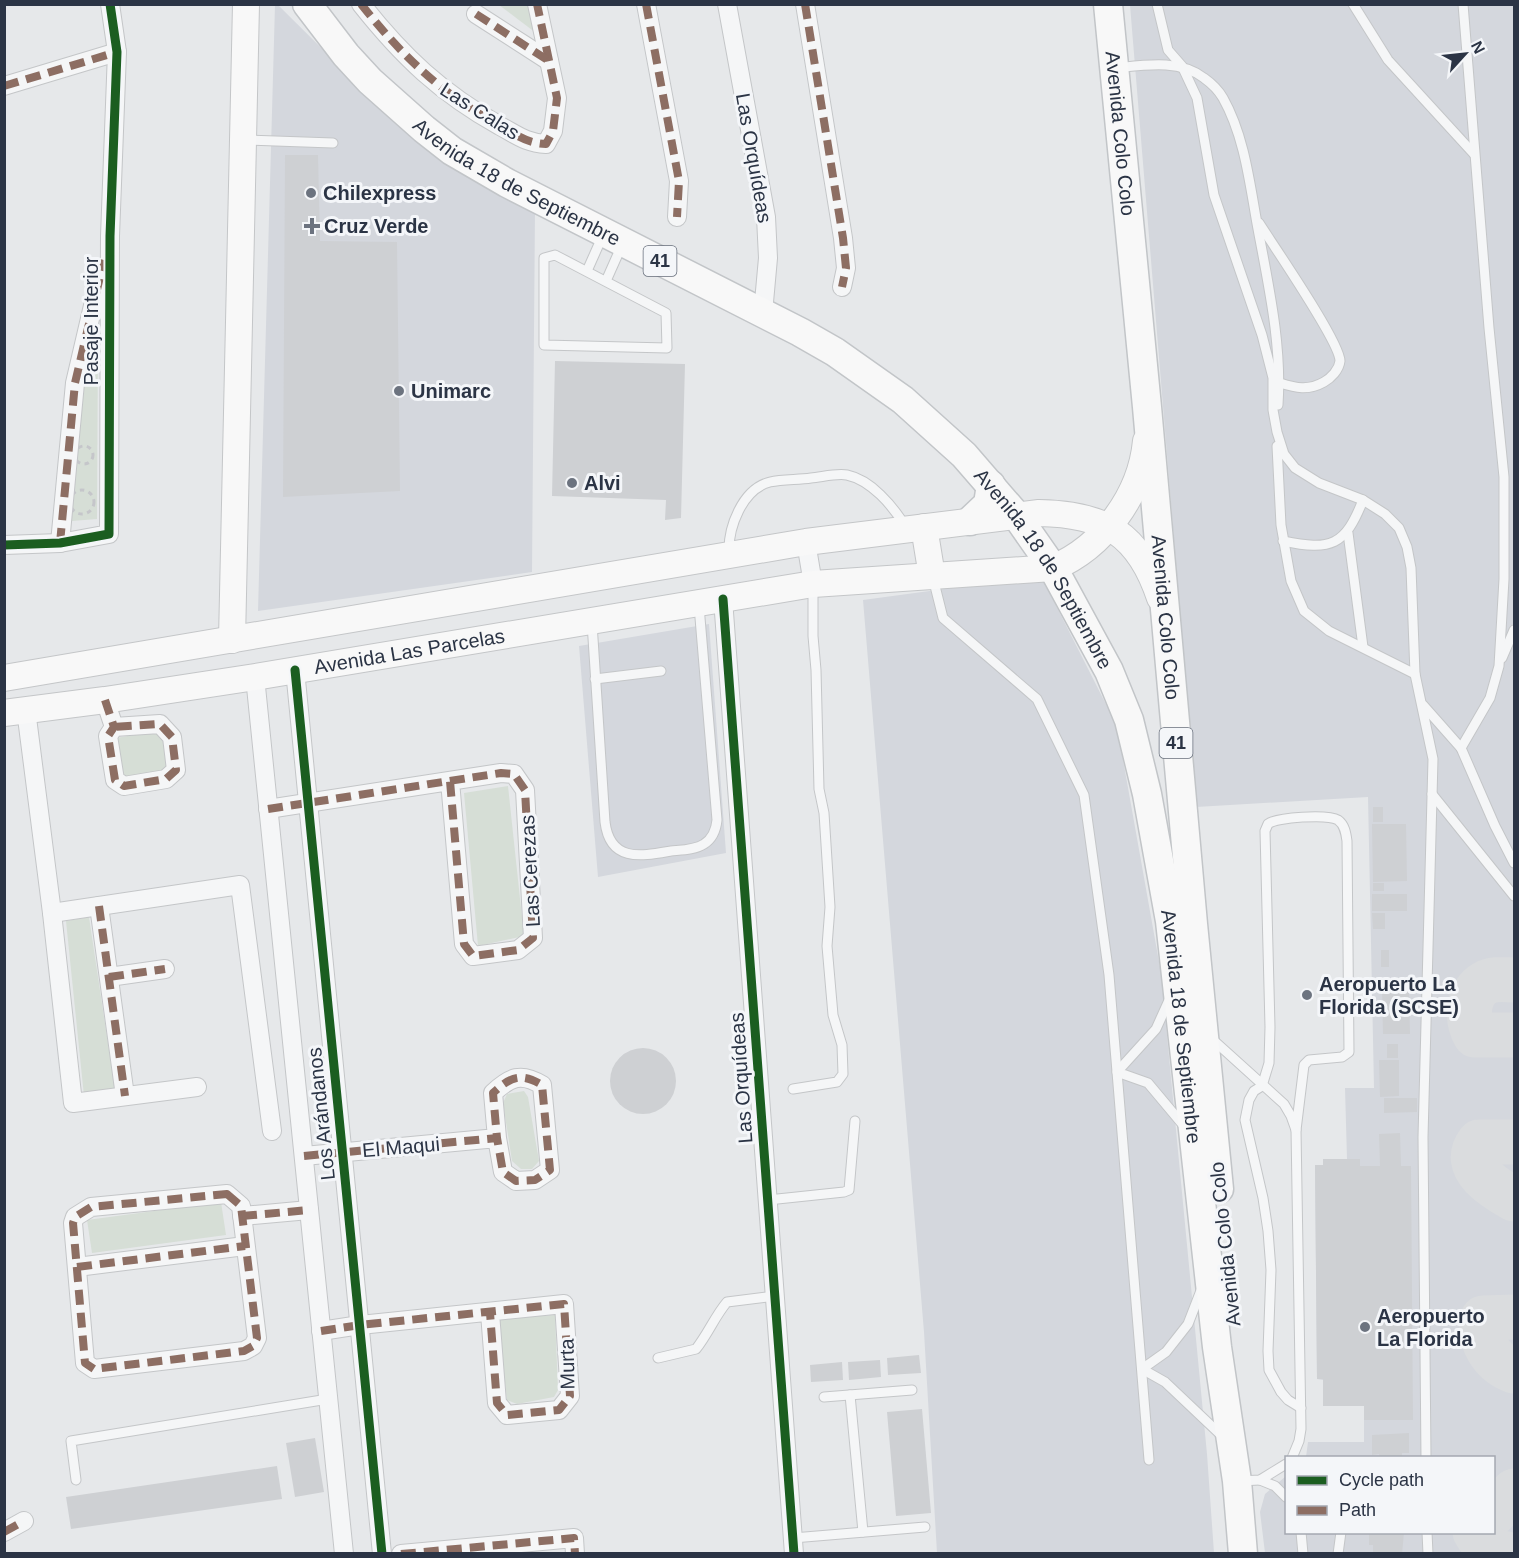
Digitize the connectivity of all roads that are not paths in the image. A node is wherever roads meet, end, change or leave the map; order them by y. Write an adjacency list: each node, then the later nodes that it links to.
1 (110, 4): 14 (street, Pasaje Interior)
2 (246, 4): 19 (main road)
3 (307, 4): 25 (main road, Avenida 18 de Septiembre / 41)
4 (361, 4): 15 (street, Las Calas)
5 (537, 4): 15 (street, Las Calas)
6 (646, 4): 22 (street)
7 (727, 4): 29 (street, Las Orquídeas)
8 (805, 4): 28 (street)
9 (1108, 4): 17 (main road, Avenida Colo Colo / 41)
10 (1157, 4): 16 (lane)
11 (1353, 4): 21 (lane)
12 (1462, 4): 21 (lane)
13 (476, 14): 15 (street)
14 (117, 52): 18 (street); 24 (street, Pasaje Interior)
15 (549, 61)
16 (1182, 66): 17 (lane); 23 (lane); 32 (lane)
17 (1114, 68): 31 (main road, Avenida Colo Colo / 41)
18 (4, 86)
19 (244, 140): 20 (lane); 52 (main road)
20 (333, 143)
21 (1474, 154): 54 (lane)
22 (677, 217)
23 (1256, 218): 30 (lane); 30 (lane)
24 (110, 236): 42 (street, Pasaje Interior); 42 (street, Pasaje Interior)
25 (614, 238): 26 (lane); 27 (lane); 29 (main road, Avenida 18 de Septiembre / 41)
26 (587, 271): 27 (lane); 27 (lane)
27 (606, 281)
28 (842, 287)
29 (763, 313): 33 (main road, Avenida 18 de Septiembre / 41)
30 (1280, 382): 32 (lane)
31 (1147, 407): 37 (main road, Avenida Las Parcelas); 51 (main road, Avenida Colo Colo / 41)
32 (1277, 432): 34 (lane); 40 (lane)
33 (991, 485): 35 (main road, Avenida 18 de Septiembre / 41); 36 (main road)
34 (1363, 500): 39 (lane); 57 (lane)
35 (1016, 515): 36 (main road, Avenida Las Parcelas); 37 (main road, Avenida Las Parcelas); 45 (main road, Avenida 18 de Septiembre / 41)
36 (970, 521): 38 (main road, Avenida Las Parcelas)
37 (1108, 527): 45 (main road, Avenida Las Parcelas); 51 (main road, Avenida Las Parcelas)
38 (916, 528): 41 (main road, Avenida Las Parcelas); 44 (lane); 46 (main road)
39 (1347, 533): 40 (lane); 53 (lane)
40 (1283, 541): 53 (lane)
41 (806, 542): 44 (main road, Avenida Las Parcelas); 47 (street)
42 (60, 543): 43 (street, Pasaje Interior)
43 (4, 545)
44 (729, 556): 52 (main road, Avenida Las Parcelas)
45 (1053, 568): 46 (main road, Avenida Las Parcelas); 76 (main road, Avenida 18 de Septiembre / 41)
46 (932, 576): 47 (main road, Avenida Las Parcelas); 78 (lane)
47 (813, 584): 48 (main road, Avenida Las Parcelas); 81 (lane)
48 (711, 601): 49 (main road, Avenida Las Parcelas); 60 (lane); 90 (street, Las Orquídeas)
49 (592, 621): 55 (main road, Avenida Las Parcelas); 60 (lane)
50 (1515, 630): 54 (lane)
51 (1167, 631): 77 (main road, Avenida Colo Colo / 41)
52 (232, 640): 58 (main road); 59 (main road, Avenida Las Parcelas)
53 (1363, 647): 57 (lane)
54 (1499, 666): 65 (lane)
55 (295, 670): 58 (main road, Avenida Las Parcelas); 68 (street, Los Arándanos)
56 (661, 671): 60 (lane)
57 (1415, 674): 62 (lane)
58 (255, 677): 61 (main road, Avenida Las Parcelas); 69 (street, Los Arándanos)
59 (4, 678)
60 (596, 679)
61 (105, 700): 63 (main road, Avenida Las Parcelas); 64 (street)
62 (1421, 704): 65 (lane); 67 (lane)
63 (15, 711): 73 (street)
64 (114, 727)
65 (1461, 748): 70 (lane)
66 (450, 781): 66 (street, Las Cerezas); 68 (street, Las Cerezas)
67 (1432, 794): 71 (lane); 109 (lane)
68 (308, 802): 69 (street, Las Cerezas); 88 (street, Los Arándanos)
69 (268, 808): 89 (street, Los Arándanos)
70 (1515, 863)
71 (1515, 896)
72 (99, 906): 73 (street); 75 (street); 85 (street)
73 (52, 913): 82 (street)
74 (165, 969): 75 (street)
75 (109, 977): 82 (street)
76 (1177, 982): 78 (lane); 86 (main road, Avenida 18 de Septiembre / 41)
77 (1203, 1031): 79 (lane); 113 (main road, Avenida Colo Colo / 41)
78 (1117, 1072): 86 (lane); 101 (lane)
79 (1262, 1086): 84 (lane); 84 (lane); 106 (lane)
80 (196, 1087): 82 (street)
81 (793, 1089)
82 (125, 1096)
83 (855, 1121): 90 (lane)
84 (1296, 1130): 106 (lane)
85 (272, 1131)
86 (1194, 1137): 95 (main road, Avenida 18 de Septiembre / 41)
87 (497, 1138): 87 (street); 88 (street, El Maqui)
88 (342, 1152): 89 (street, El Maqui); 98 (street, Los Arándanos)
89 (304, 1156): 91 (street, Los Arándanos)
90 (768, 1200): 96 (street, Las Orquídeas)
91 (309, 1210): 92 (street); 99 (street, Los Arándanos)
92 (242, 1216): 93 (street); 94 (street)
93 (246, 1246): 94 (street); 94 (street)
94 (77, 1268)
95 (1208, 1272): 101 (lane); 107 (main road, Avenida 18 de Septiembre / 41)
96 (775, 1296): 100 (lane); 122 (street, Las Orquídeas)
97 (490, 1313): 97 (street, Murta); 98 (street, Murta)
98 (360, 1325): 99 (street, Murta); 125 (street, Los Arándanos)
99 (321, 1331): 105 (street, Los Arándanos)
100 (658, 1358)
101 (1142, 1369): 107 (lane); 110 (lane)
102 (912, 1390): 103 (lane)
103 (850, 1395): 104 (lane); 118 (lane)
104 (824, 1397)
105 (328, 1400): 112 (lane); 124 (street, Los Arándanos)
106 (1301, 1408): 108 (lane)
107 (1231, 1445): 113 (main road, Avenida 18 de Septiembre / 41)
108 (1293, 1456)
109 (1426, 1456)
110 (1149, 1460)
111 (1285, 1465): 113 (lane)
112 (76, 1480)
113 (1248, 1480): 114 (lane); 128 (main road, 41)
114 (1285, 1495)
115 (24, 1521): 117 (street)
116 (925, 1527): 118 (lane)
117 (4, 1532)
118 (863, 1532): 122 (lane)
119 (1300, 1534): 129 (lane)
120 (1341, 1534): 130 (lane)
121 (1427, 1534): 131 (lane)
122 (794, 1546)
123 (508, 1548): 126 (street); 127 (street)
124 (344, 1554)
125 (382, 1554)
126 (402, 1554)
127 (574, 1554)
128 (1243, 1554)
129 (1303, 1554)
130 (1338, 1554)
131 (1428, 1554)

